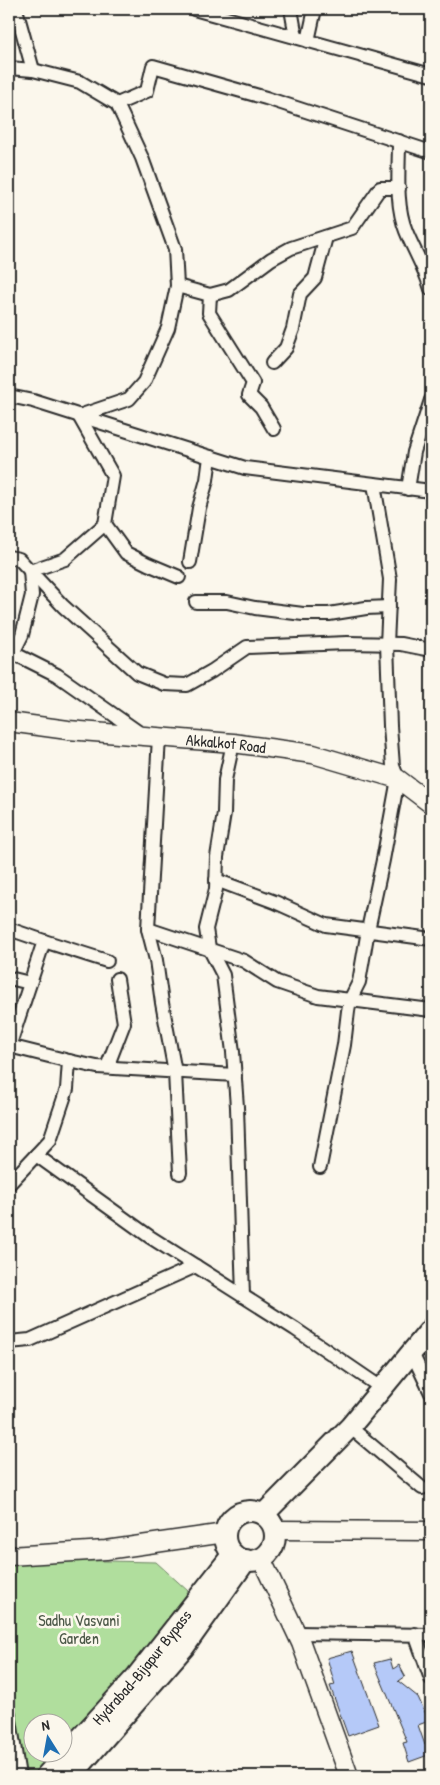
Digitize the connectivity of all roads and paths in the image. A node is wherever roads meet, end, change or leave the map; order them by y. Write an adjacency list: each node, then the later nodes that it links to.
1 (16, 9): 8 (street)
2 (194, 9): 5 (street)
3 (291, 9): 5 (street)
4 (315, 9): 6 (street)
5 (296, 37): 6 (street)
6 (308, 41): 9 (street)
7 (9, 68): 8 (street)
8 (33, 70): 10 (street)
9 (431, 75)
10 (117, 104): 11 (street); 15 (street)
11 (399, 141): 12 (street); 13 (street)
12 (431, 152)
13 (400, 188): 14 (street); 16 (street)
14 (326, 237): 17 (street); 18 (street)
15 (178, 286): 17 (street); 21 (street)
16 (431, 289)
17 (210, 295): 22 (street)
18 (272, 363)
19 (9, 396): 21 (street)
20 (431, 400): 25 (street)
21 (79, 416): 23 (street); 27 (street)
22 (274, 429)
23 (210, 457): 24 (street); 29 (street)
24 (374, 484): 25 (street); 33 (street)
25 (408, 489): 26 (street)
26 (431, 491)
27 (104, 524): 30 (street); 31 (street)
28 (9, 557): 30 (street)
29 (190, 562)
30 (30, 571): 34 (street); 36 (street)
31 (179, 577)
32 (196, 602): 33 (street)
33 (389, 607): 34 (street)
34 (387, 644): 35 (street); 40 (street)
35 (431, 650)
36 (11, 652): 38 (street)
37 (9, 722): 38 (street, Akkalkot Road)
38 (152, 736): 39 (street, Akkalkot Road); 44 (street)
39 (233, 743): 40 (street, Akkalkot Road); 42 (street)
40 (398, 779): 41 (street, Akkalkot Road); 45 (street)
41 (431, 804)
42 (216, 880): 45 (street); 48 (street)
43 (9, 929): 47 (street)
44 (148, 929): 48 (street); 58 (street)
45 (368, 930): 46 (street); 53 (street)
46 (431, 939)
47 (44, 941): 49 (street); 52 (street)
48 (209, 948): 53 (street); 59 (street)
49 (108, 961)
50 (9, 978): 52 (street)
51 (117, 979): 57 (street)
52 (30, 983): 55 (street)
53 (350, 1000): 54 (street); 61 (street)
54 (431, 1010)
55 (9, 1046): 56 (street)
56 (69, 1061): 57 (street); 60 (street)
57 (107, 1067): 58 (street)
58 (175, 1072): 59 (street); 62 (street)
59 (235, 1075): 65 (street)
60 (36, 1155): 63 (street); 64 (street)
61 (320, 1167)
62 (180, 1173)
63 (9, 1184)
64 (196, 1266): 65 (street); 66 (street)
65 (243, 1296): 68 (street)
66 (9, 1342)
67 (425, 1343): 68 (main road); 69 (street)
68 (383, 1389): 70 (main road)
69 (431, 1393)
70 (350, 1428): 71 (street); 72 (main road)
71 (422, 1488)
72 (270, 1522): 73 (street); 74 (main road); 76 (main road)
73 (431, 1532)
74 (225, 1533): 75 (street); 76 (main road)
75 (9, 1556)
76 (247, 1557): 77 (street); 83 (main road, Hydrabad-Bijapur Bypass); 84 (main road)
77 (297, 1632): 78 (street); 85 (street)
78 (416, 1634): 79 (street); 80 (street)
79 (431, 1634)
80 (431, 1679)
81 (9, 1714): 82 (street)
82 (19, 1776)
83 (46, 1776)
84 (71, 1776)
85 (349, 1776)

